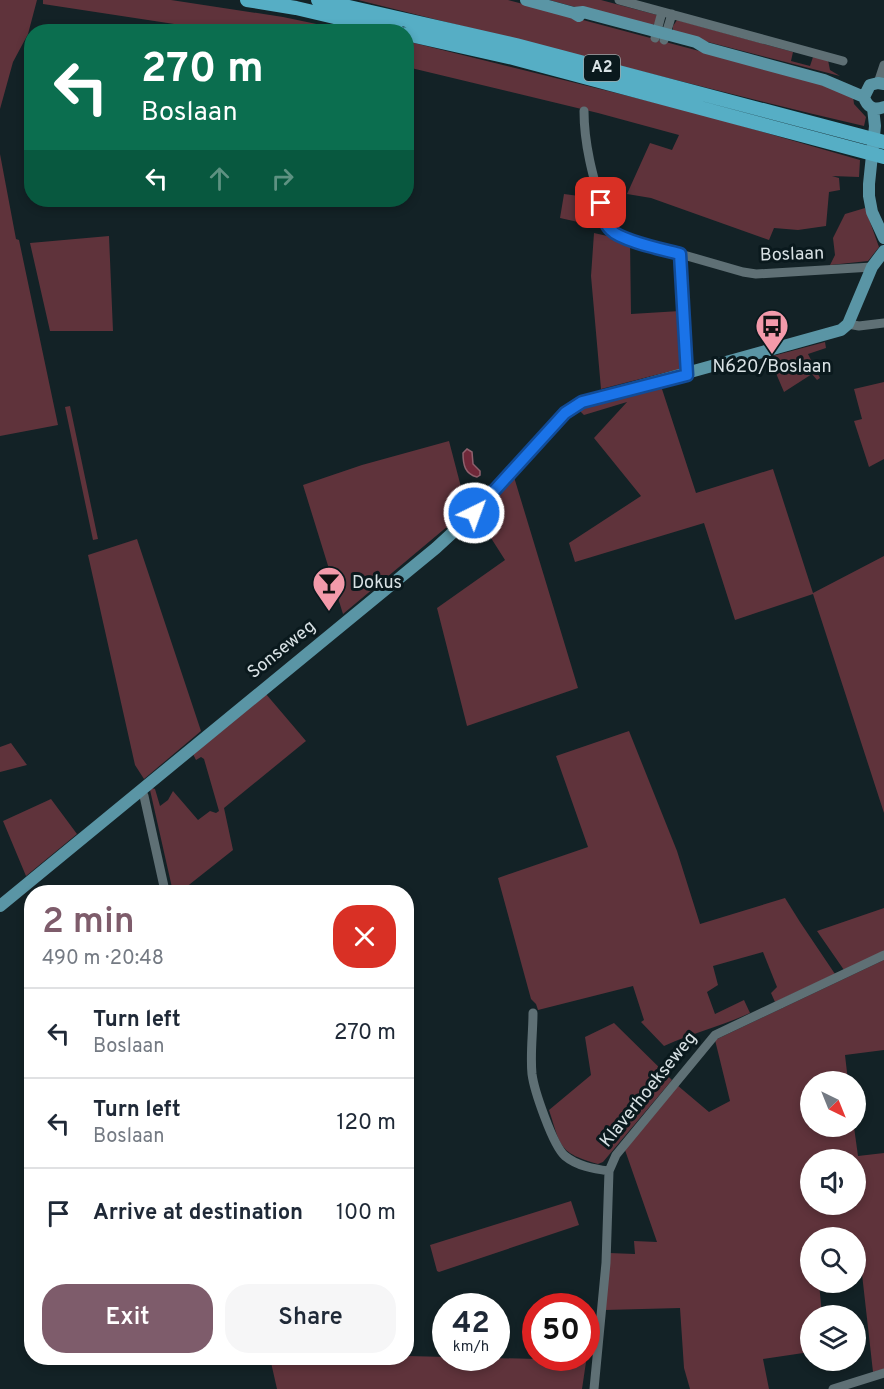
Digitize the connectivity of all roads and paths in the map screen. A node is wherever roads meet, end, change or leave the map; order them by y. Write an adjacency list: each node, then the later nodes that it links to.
1 (247, 0): 6 (highway)
2 (318, 0): 14 (highway, A2)
3 (526, 0): 8 (main road)
4 (619, 0): 5 (street)
5 (667, 13): 8 (street); 9 (street)
6 (364, 24)
7 (414, 36): 15 (highway, A2)
8 (660, 36): 11 (main road)
9 (843, 61)
10 (884, 65): 11 (street)
11 (874, 88): 13 (main road)
12 (584, 111): 18 (street, Boslaan)
13 (877, 115): 16 (main road)
14 (884, 142)
15 (884, 157)
16 (884, 238)
17 (884, 251): 19 (main road)
18 (680, 254): 19 (street, Boslaan); 22 (street)
19 (872, 267): 21 (main road)
20 (884, 323): 21 (street, Sonseweg)
21 (848, 324): 22 (main road, Sonseweg)
22 (687, 375): 23 (main road, Sonseweg)
23 (141, 790): 24 (main road, Sonseweg); 25 (street)
24 (26, 885)
25 (164, 885)
26 (24, 886): 27 (main road, Sonseweg)
27 (0, 906)
28 (884, 955): 30 (street, Klaverhoekseweg)
29 (533, 1013): 30 (street)
30 (609, 1171): 32 (street, Klaverhoekseweg)
31 (884, 1372): 33 (street)
32 (594, 1389)
33 (833, 1389)

